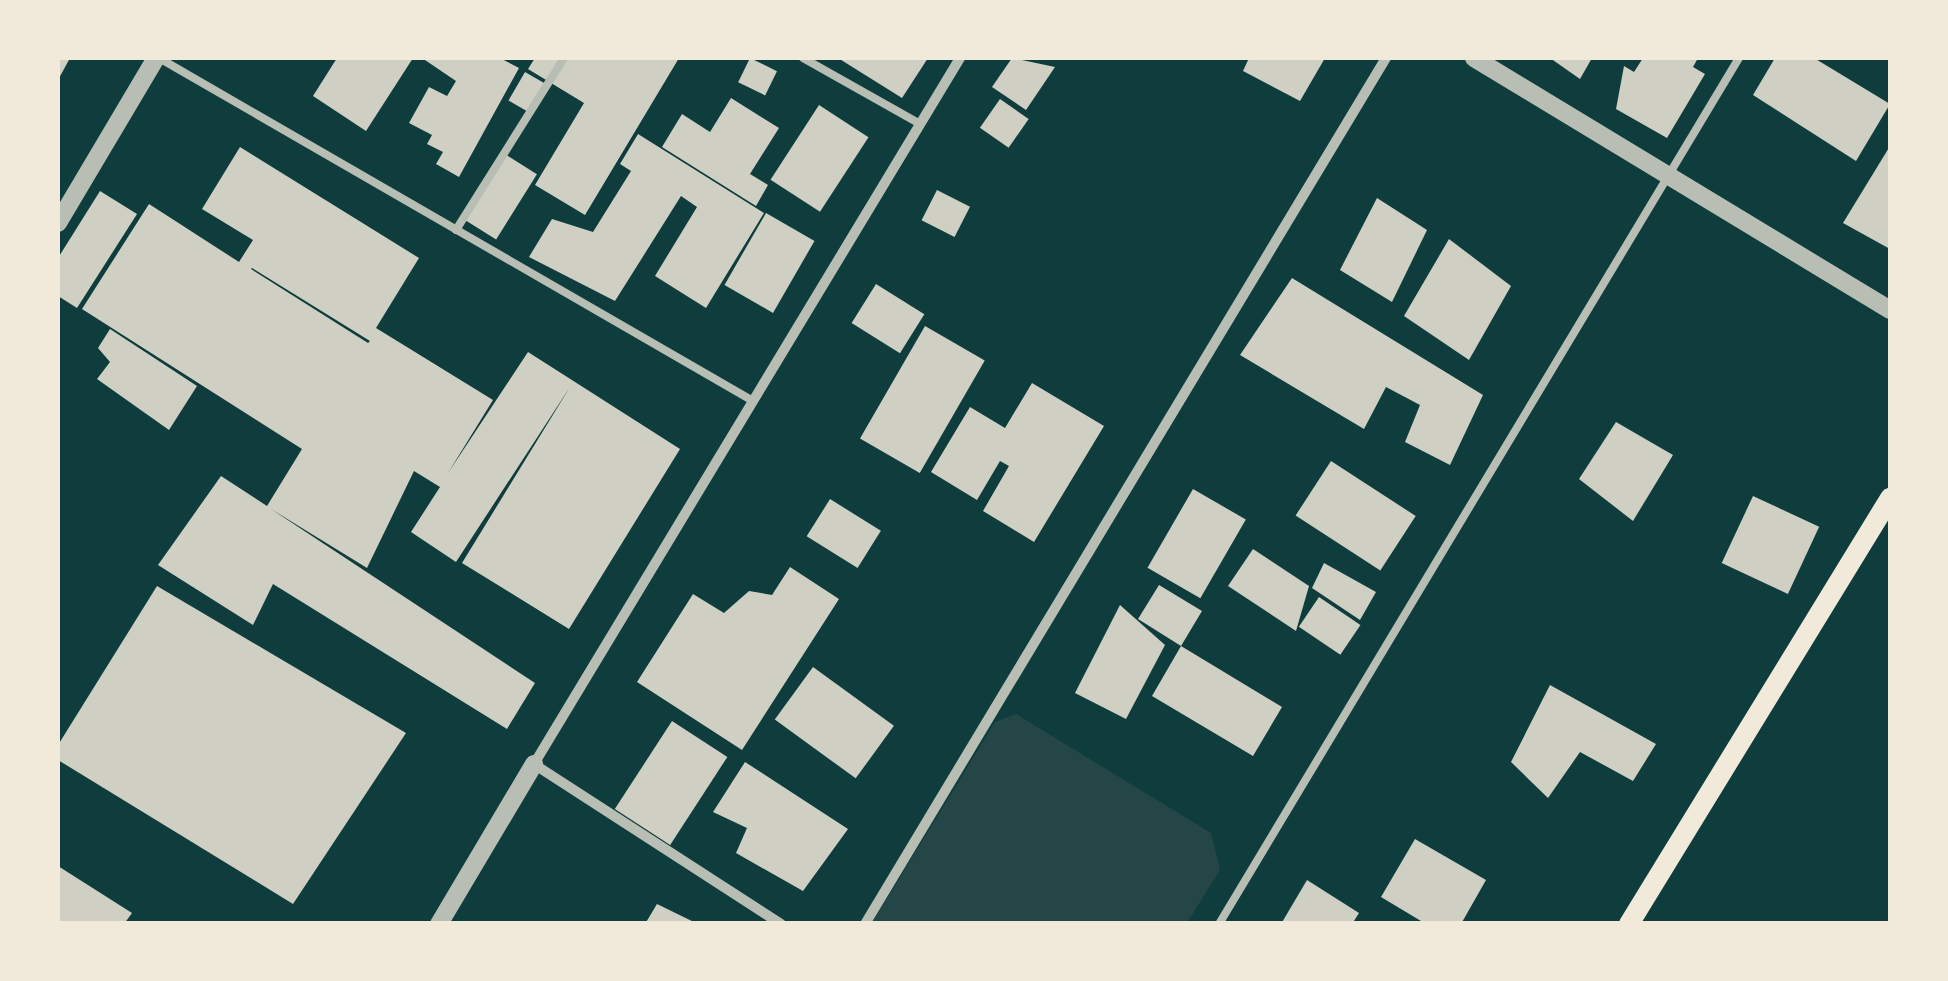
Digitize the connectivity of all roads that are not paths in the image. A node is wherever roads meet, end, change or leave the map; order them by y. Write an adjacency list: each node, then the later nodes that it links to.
1 (157, 58): 10 (street); 11 (lane)
2 (564, 58): 11 (lane)
3 (802, 58): 8 (lane)
4 (960, 58): 8 (street)
5 (1386, 58): 18 (street)
6 (1474, 58): 9 (street)
7 (1739, 58): 9 (lane)
8 (920, 124): 13 (street)
9 (1668, 175): 12 (street); 19 (lane)
10 (58, 223)
11 (456, 230): 13 (lane)
12 (1890, 310)
13 (753, 401): 15 (street)
14 (1890, 498): 20 (main road)
15 (534, 764): 16 (street); 17 (street)
16 (438, 924)
17 (780, 924)
18 (864, 924)
19 (1219, 924)
20 (1629, 924)

